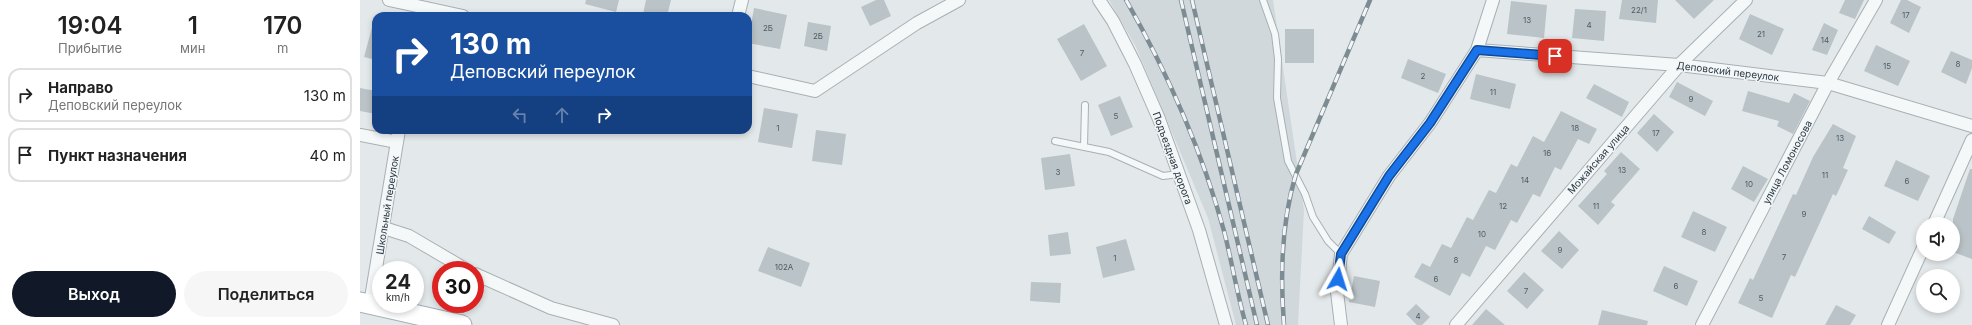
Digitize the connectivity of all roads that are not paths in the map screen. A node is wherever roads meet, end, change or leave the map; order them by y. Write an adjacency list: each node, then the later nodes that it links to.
1 (389, 0): 9 (street)
2 (742, 0): 11 (street)
3 (959, 0): 14 (street)
4 (1099, 0): 23 (street, Подъездная дорога)
5 (1263, 0): 26 (lane)
6 (1493, 0): 12 (street)
7 (1746, 0): 13 (street, Можайская улица)
8 (1876, 0): 15 (street, улица Ломоносова)
9 (422, 8): 10 (street)
10 (442, 12)
11 (739, 12)
12 (1477, 50): 13 (street, Деповский переулок); 26 (street)
13 (1679, 65): 15 (street, Деповский переулок); 35 (street, Можайская улица)
14 (752, 77)
15 (1828, 83): 17 (street, Деповский переулок); 36 (street, улица Ломоносова)
16 (1085, 105): 22 (lane)
17 (1972, 126)
18 (360, 134): 19 (street)
19 (398, 136): 25 (street, Школьный переулок)
20 (1972, 140): 24 (street)
21 (1054, 141): 22 (lane)
22 (1084, 147): 23 (lane)
23 (1179, 174): 33 (street, Подъездная дорога)
24 (1937, 217)
25 (384, 228): 27 (street); 30 (street, Школьный переулок)
26 (1341, 254): 34 (street)
27 (452, 261)
28 (1917, 261): 37 (street)
29 (484, 278): 32 (street)
30 (365, 303): 31 (main road)
31 (462, 325)
32 (613, 325)
33 (1226, 325)
34 (1341, 325)
35 (1456, 325)
36 (1702, 325)
37 (1888, 325)

